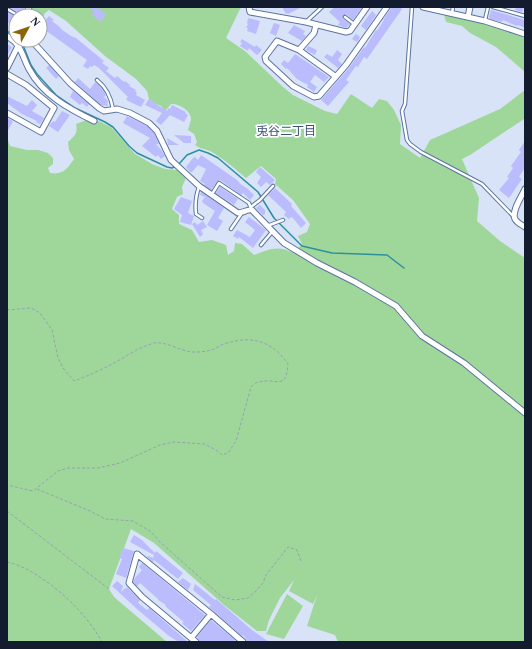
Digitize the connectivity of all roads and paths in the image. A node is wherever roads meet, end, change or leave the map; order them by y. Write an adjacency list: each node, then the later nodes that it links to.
1 (248, 7): 16 (street)
2 (322, 7): 16 (lane)
3 (367, 7): 17 (street)
4 (387, 7): 26 (street)
5 (412, 7): 37 (lane)
6 (426, 7): 11 (street)
7 (453, 7): 11 (lane)
8 (470, 7): 14 (street)
9 (488, 7): 15 (lane)
10 (493, 7): 12 (lane)
11 (452, 13): 14 (street)
12 (525, 16)
13 (345, 17): 17 (lane)
14 (468, 17): 15 (street)
15 (485, 21): 19 (street)
16 (306, 22): 18 (street)
17 (355, 24): 18 (street)
18 (316, 25): 23 (street)
19 (525, 34)
20 (18, 48): 24 (street)
21 (20, 48): 30 (street)
22 (38, 48): 28 (street)
23 (299, 50): 26 (street); 26 (street)
24 (7, 68)
25 (7, 74): 29 (street)
26 (335, 76)
27 (97, 80): 28 (lane)
28 (112, 109): 31 (street)
29 (7, 113)
30 (94, 121)
31 (199, 186): 34 (street); 38 (lane)
32 (273, 186): 35 (lane)
33 (524, 192): 37 (street)
34 (212, 194): 35 (lane); 36 (street)
35 (251, 208): 36 (street); 40 (street)
36 (242, 213): 42 (lane)
37 (514, 217): 41 (street)
38 (202, 218)
39 (283, 220): 40 (lane)
40 (267, 226): 43 (street)
41 (525, 227)
42 (231, 229)
43 (272, 232): 44 (lane); 46 (street)
44 (261, 245)
45 (7, 310): 48 (path)
46 (525, 413)
47 (7, 485): 48 (path)
48 (36, 488): 50 (path)
49 (7, 511): 52 (path)
50 (301, 561)
51 (7, 562): 55 (path)
52 (109, 589)
53 (211, 614): 54 (street); 54 (street); 57 (street)
54 (191, 638): 56 (street)
55 (102, 642)
56 (196, 642)
57 (243, 642)

